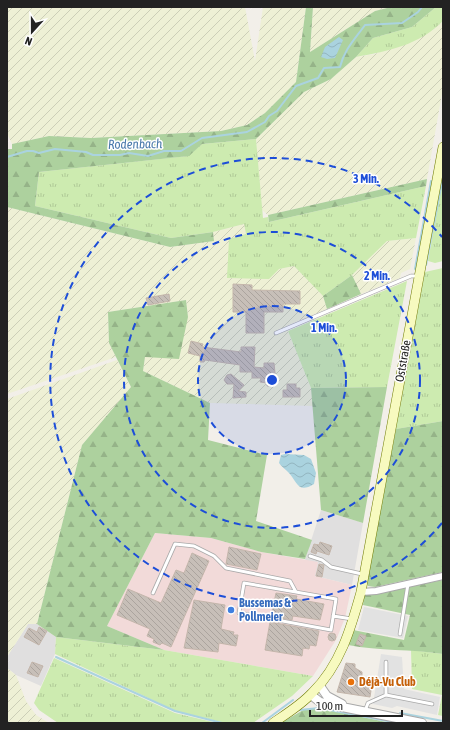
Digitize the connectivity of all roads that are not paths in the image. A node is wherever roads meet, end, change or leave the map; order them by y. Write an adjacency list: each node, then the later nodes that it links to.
1 (443, 147): 2 (main road, Oststraße)
2 (419, 276): 3 (lane); 5 (main road, Oststraße)
3 (276, 333)
4 (310, 556): 5 (lane)
5 (364, 574): 9 (main road, Oststraße)
6 (443, 576): 7 (street)
7 (408, 584): 9 (street); 13 (lane)
8 (296, 592): 10 (lane); 11 (lane); 11 (lane)
9 (361, 592): 12 (main road, Oststraße)
10 (153, 593)
11 (334, 616): 12 (lane)
12 (354, 619): 15 (main road, Oststraße)
13 (400, 634)
14 (386, 662): 17 (lane)
15 (320, 686): 16 (main road, Oststraße); 19 (street)
16 (311, 694): 19 (street); 21 (main road, Oststraße)
17 (386, 695): 18 (lane); 20 (lane)
18 (432, 704)
19 (352, 708): 20 (street)
20 (365, 711): 22 (street)
21 (273, 723)
22 (422, 723)

